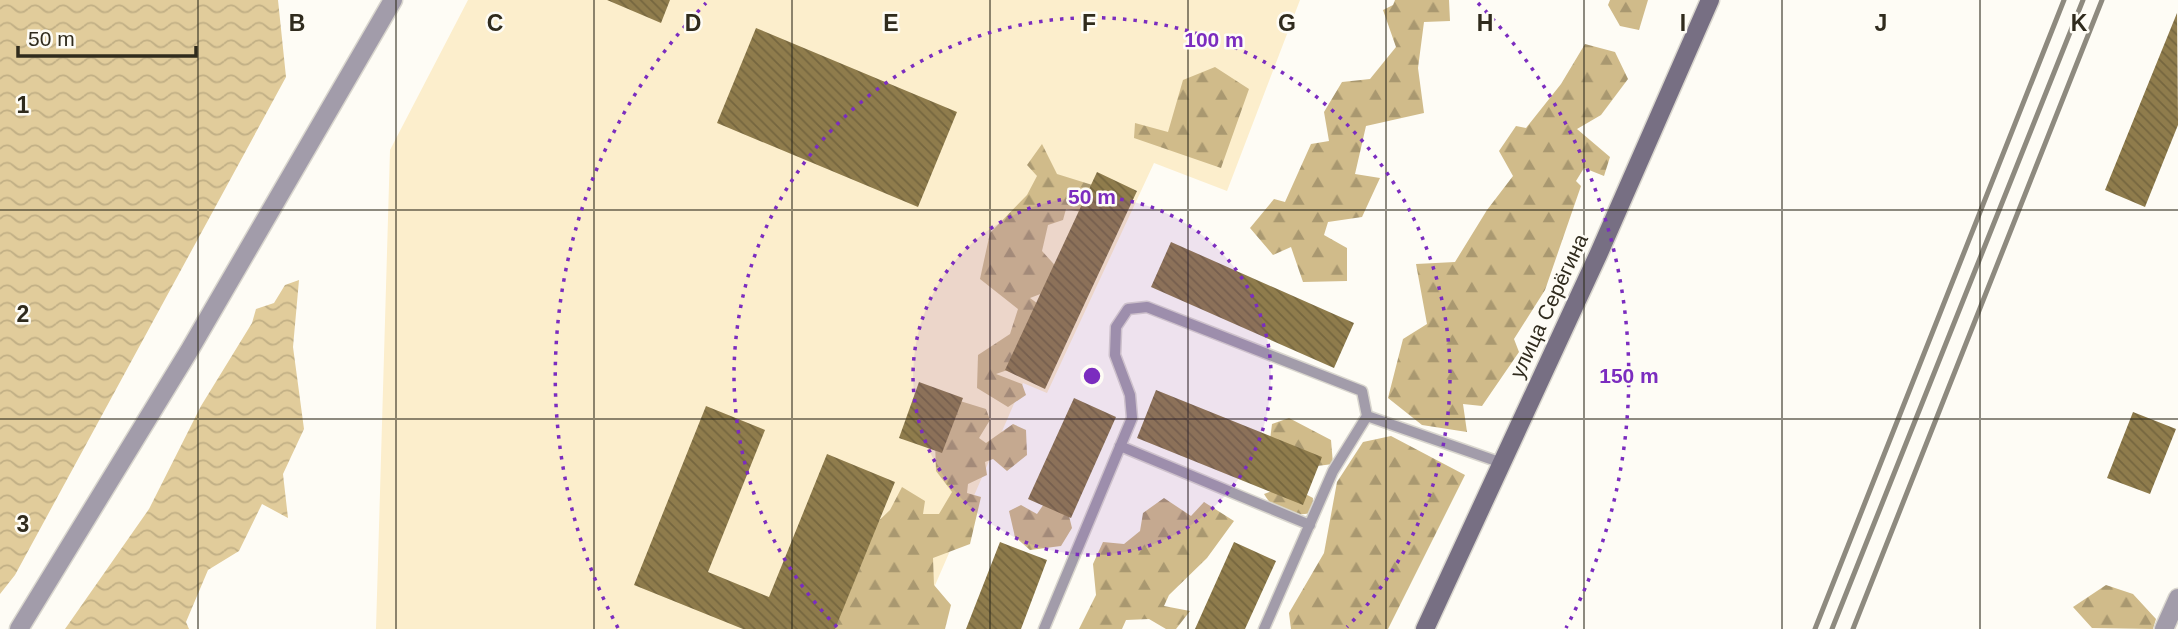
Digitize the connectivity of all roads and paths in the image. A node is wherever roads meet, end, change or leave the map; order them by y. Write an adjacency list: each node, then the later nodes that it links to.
1 (393, 0): 8 (street)
2 (1710, 0): 5 (street, улица Серёгина)
3 (1367, 416): 4 (lane); 5 (lane); 6 (lane)
4 (1120, 446): 6 (lane); 9 (lane)
5 (1502, 463): 11 (street, улица Серёгина)
6 (1310, 525): 10 (lane)
7 (2178, 598): 12 (street)
8 (19, 629)
9 (1044, 629)
10 (1264, 629)
11 (1425, 629)
12 (2164, 629)

